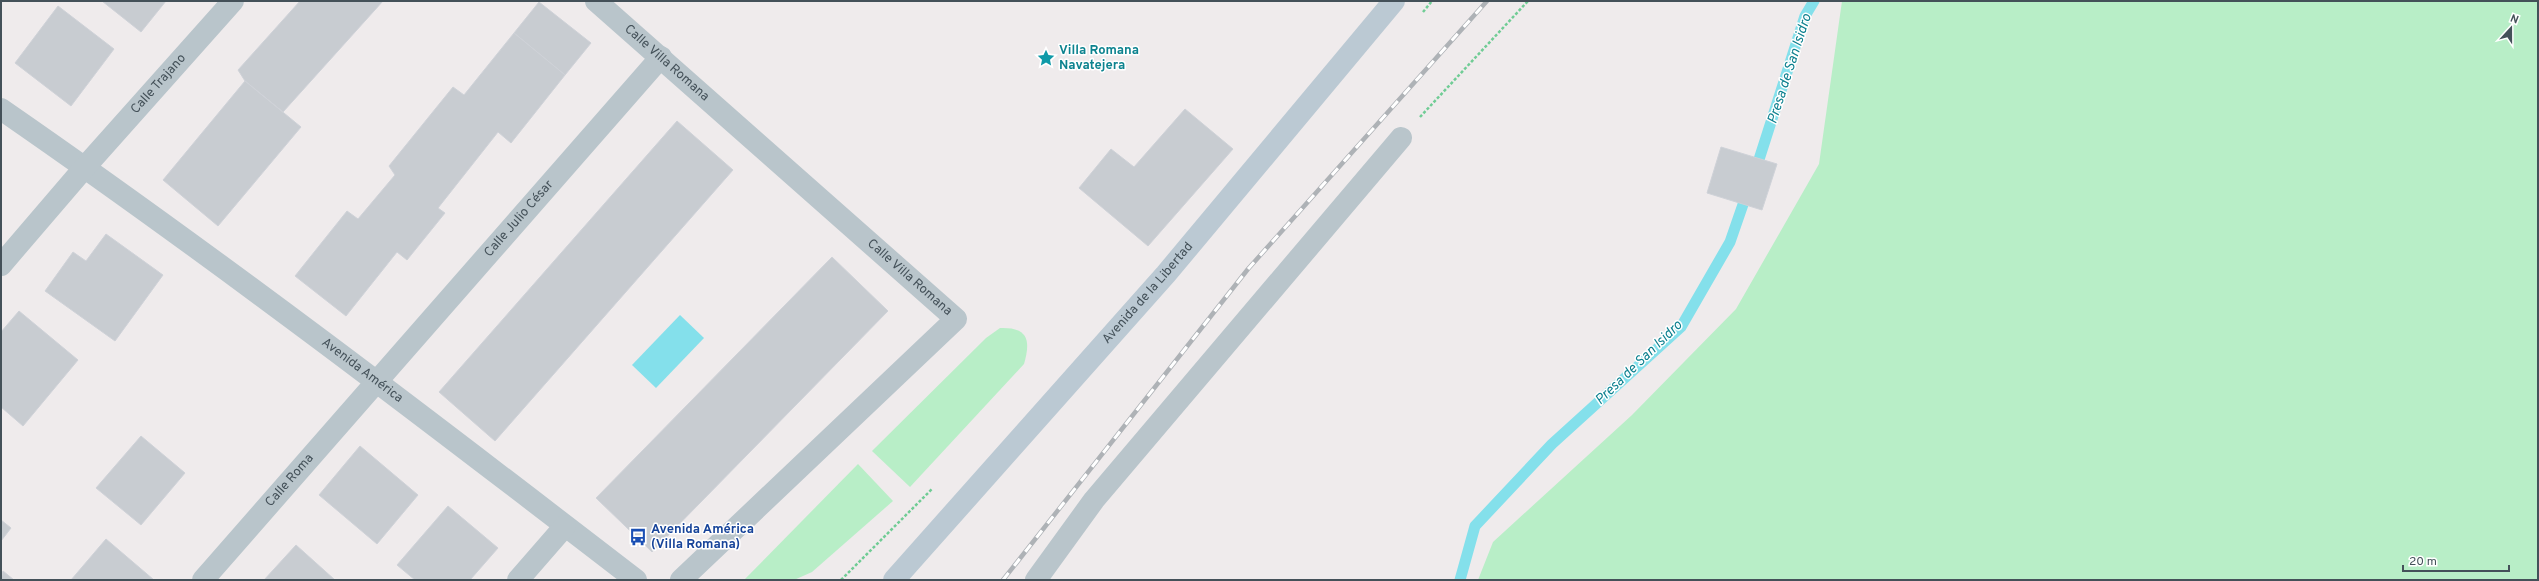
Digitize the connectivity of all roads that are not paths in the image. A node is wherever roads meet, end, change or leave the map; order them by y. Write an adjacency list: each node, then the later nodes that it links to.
1 (233, 1): 7 (street, Calle Trajano)
2 (596, 1): 4 (street, Calle Villa Romana)
3 (1394, 1): 15 (main road, Avenida de la Libertad)
4 (661, 57): 9 (street, Calle Julio César); 14 (street, Calle Villa Romana)
5 (1, 109): 7 (street, Avenida América)
6 (1401, 138): 16 (street)
7 (85, 167): 8 (street, Calle Trajano); 9 (street, Avenida América)
8 (1, 265)
9 (379, 382): 10 (street, Avenida América); 11 (street, Calle Roma)
10 (565, 526): 12 (street); 13 (street, Avenida América)
11 (203, 580)
12 (518, 580)
13 (636, 580)
14 (681, 580)
15 (894, 580)
16 (1036, 580)

